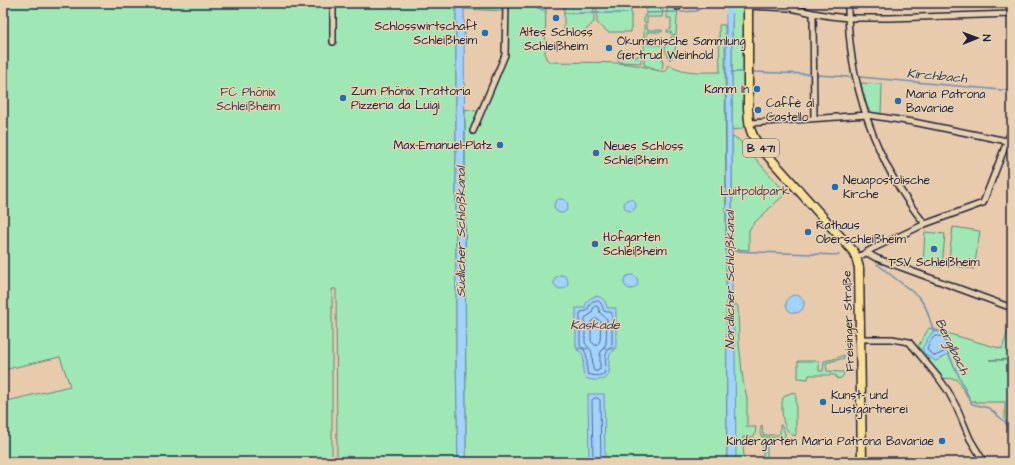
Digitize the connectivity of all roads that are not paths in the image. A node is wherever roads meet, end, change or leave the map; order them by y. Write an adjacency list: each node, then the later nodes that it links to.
1 (333, 3): 8 (street)
2 (506, 3): 13 (street)
3 (848, 3): 7 (street)
4 (747, 4): 5 (street); 11 (main road, Freisinger Straße / B 471)
5 (813, 13): 7 (street); 10 (street)
6 (1012, 14): 7 (street)
7 (848, 18): 9 (street)
8 (333, 42)
9 (867, 116): 10 (street); 14 (street); 15 (street)
10 (814, 118): 11 (street)
11 (749, 123): 17 (main road, Freisinger Straße / B 471)
12 (1012, 129): 14 (street)
13 (473, 131)
14 (1009, 142): 15 (street)
15 (925, 224): 16 (street)
16 (867, 253): 17 (street); 18 (street)
17 (856, 257): 19 (main road, Freisinger Straße / B 471)
18 (1012, 308)
19 (861, 339): 20 (main road, Freisinger Straße / B 471); 21 (street)
20 (862, 462)
21 (984, 462)

